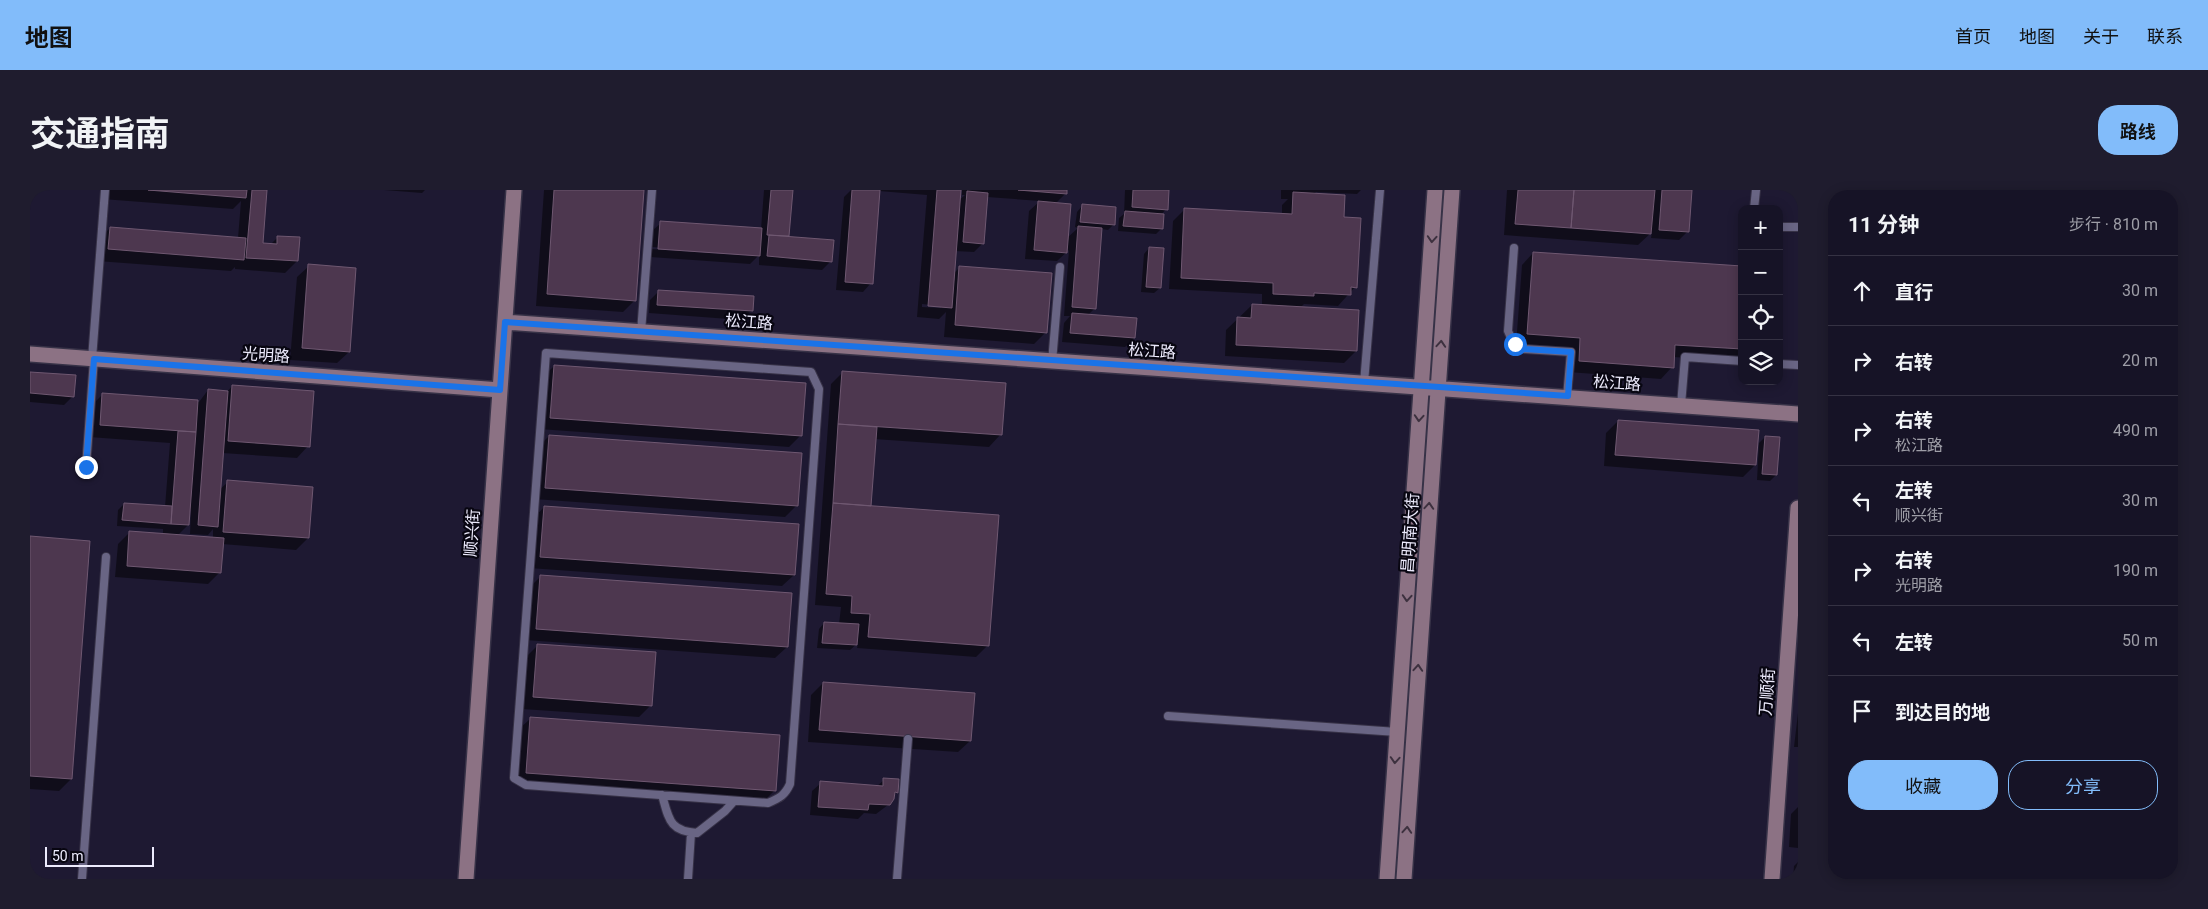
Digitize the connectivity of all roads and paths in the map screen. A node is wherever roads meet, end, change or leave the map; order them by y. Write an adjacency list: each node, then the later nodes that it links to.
1 (105, 190): 16 (lane)
2 (514, 190): 13 (street, 顺兴街)
3 (652, 190): 14 (lane)
4 (1380, 190): 21 (lane)
5 (1435, 190): 22 (street, 昌明南大街, one-way to 22)
6 (1452, 190): 23 (street, 昌明南大街, one-way to 6)
7 (1756, 190): 8 (lane)
8 (1754, 205)
9 (1783, 226): 10 (lane)
10 (1798, 227)
11 (1514, 248): 25 (lane)
12 (1060, 267): 18 (lane)
13 (505, 322): 14 (street, 松江路); 24 (street, 顺兴街)
14 (641, 332): 18 (street, 松江路)
15 (30, 354): 16 (street, 光明路)
16 (93, 359): 24 (street, 光明路); 28 (lane)
17 (1738, 361): 26 (lane)
18 (1052, 362): 21 (street, 松江路)
19 (1783, 364): 20 (lane)
20 (1798, 365)
21 (1364, 383): 22 (street, 松江路)
22 (1421, 386): 23 (street, 松江路); 32 (street, 昌明南大街, one-way to 32)
23 (1438, 388): 25 (street, 松江路); 42 (street, 昌明南大街, one-way to 23)
24 (500, 390): 38 (street, 顺兴街)
25 (1568, 396): 26 (street, 松江路)
26 (1681, 405): 27 (street, 松江路)
27 (1798, 414)
28 (86, 467)
29 (1798, 508): 43 (street, 万顺街)
30 (106, 557): 37 (lane)
31 (1168, 716): 32 (lane)
32 (1397, 732): 41 (street, 昌明南大街, one-way to 41)
33 (908, 738): 40 (lane)
34 (662, 795): 35 (lane); 35 (lane); 36 (lane)
35 (734, 800): 36 (lane)
36 (691, 833): 39 (lane)
37 (82, 879)
38 (466, 879)
39 (688, 879)
40 (897, 879)
41 (1387, 879)
42 (1404, 879)
43 (1772, 879)

